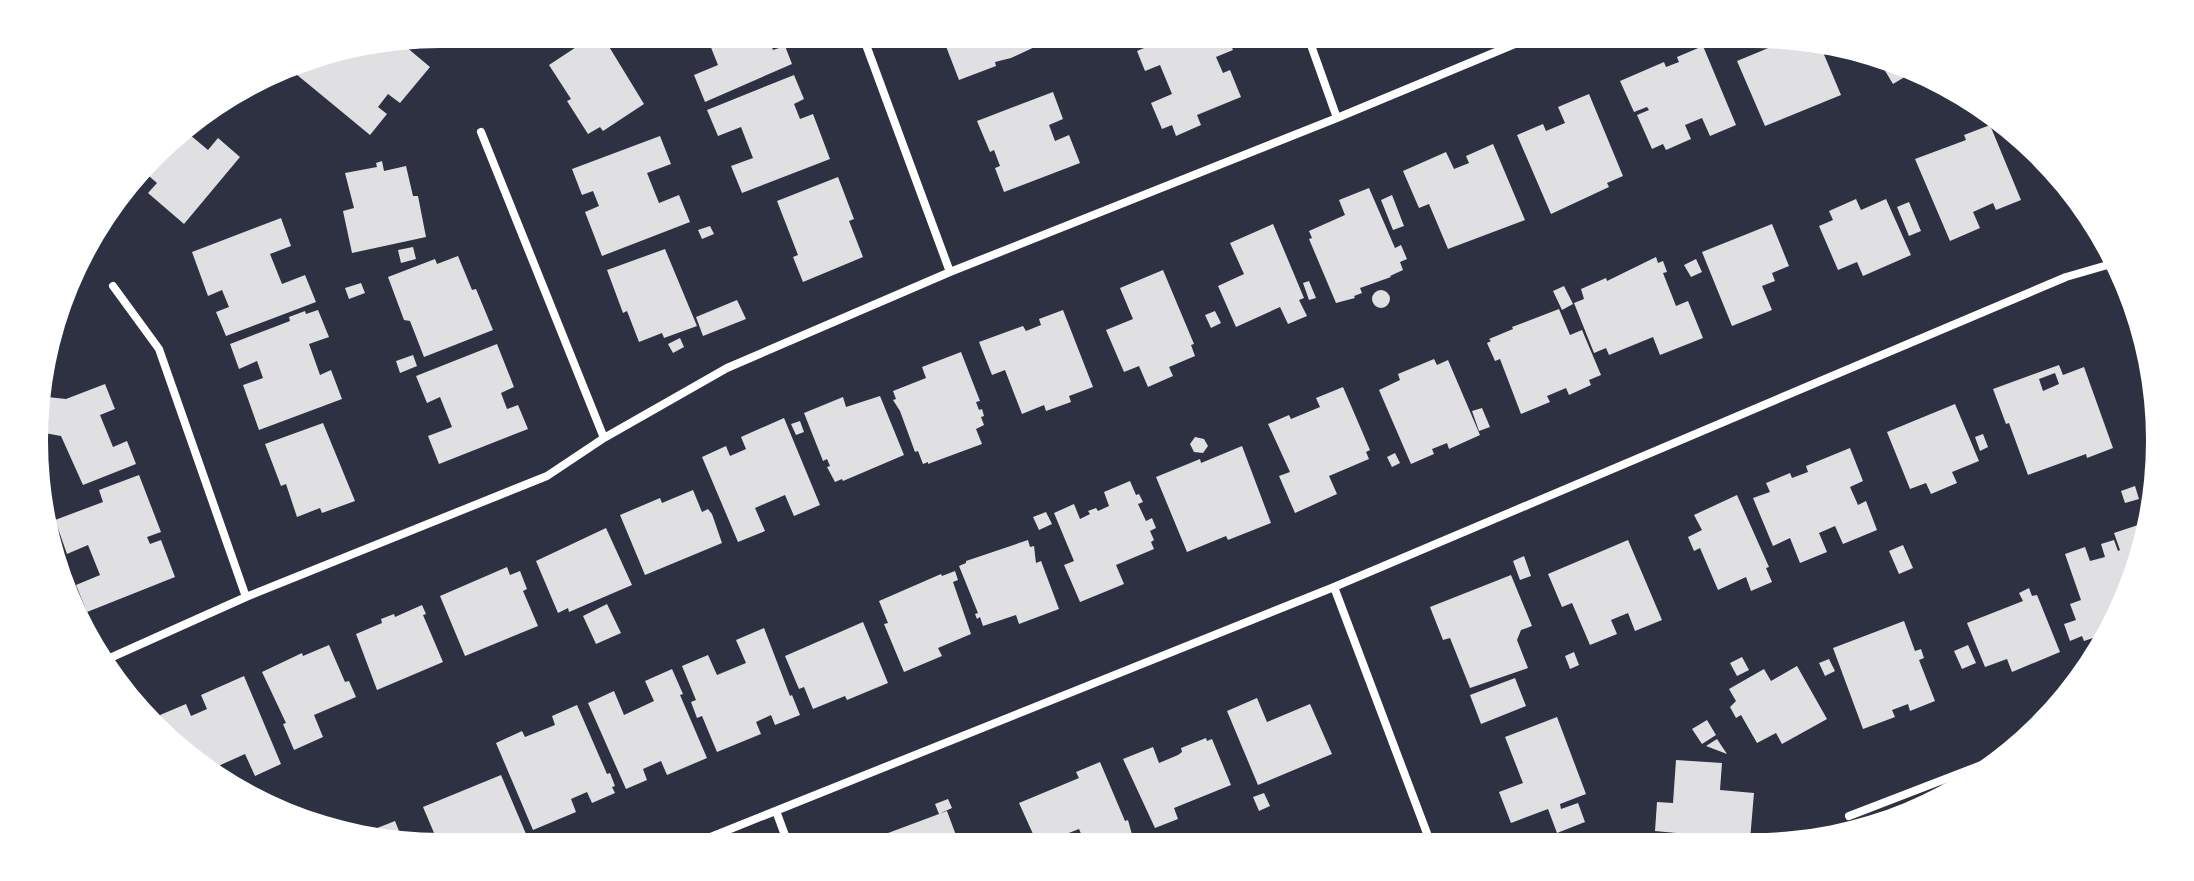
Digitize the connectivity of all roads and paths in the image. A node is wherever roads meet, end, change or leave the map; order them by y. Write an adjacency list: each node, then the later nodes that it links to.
1 (867, 48): 7 (street)
2 (1312, 48): 4 (street)
3 (1505, 48): 4 (street)
4 (1337, 118): 7 (street)
5 (481, 132): 9 (street)
6 (2105, 266): 10 (street)
7 (950, 272): 9 (street)
8 (113, 286): 11 (street)
9 (604, 438): 11 (street)
10 (1334, 587): 14 (street); 18 (street)
11 (246, 597): 12 (street)
12 (113, 657)
13 (1964, 772): 15 (street)
14 (776, 811): 16 (street); 17 (street)
15 (1849, 816)
16 (721, 833)
17 (784, 833)
18 (1427, 833)

